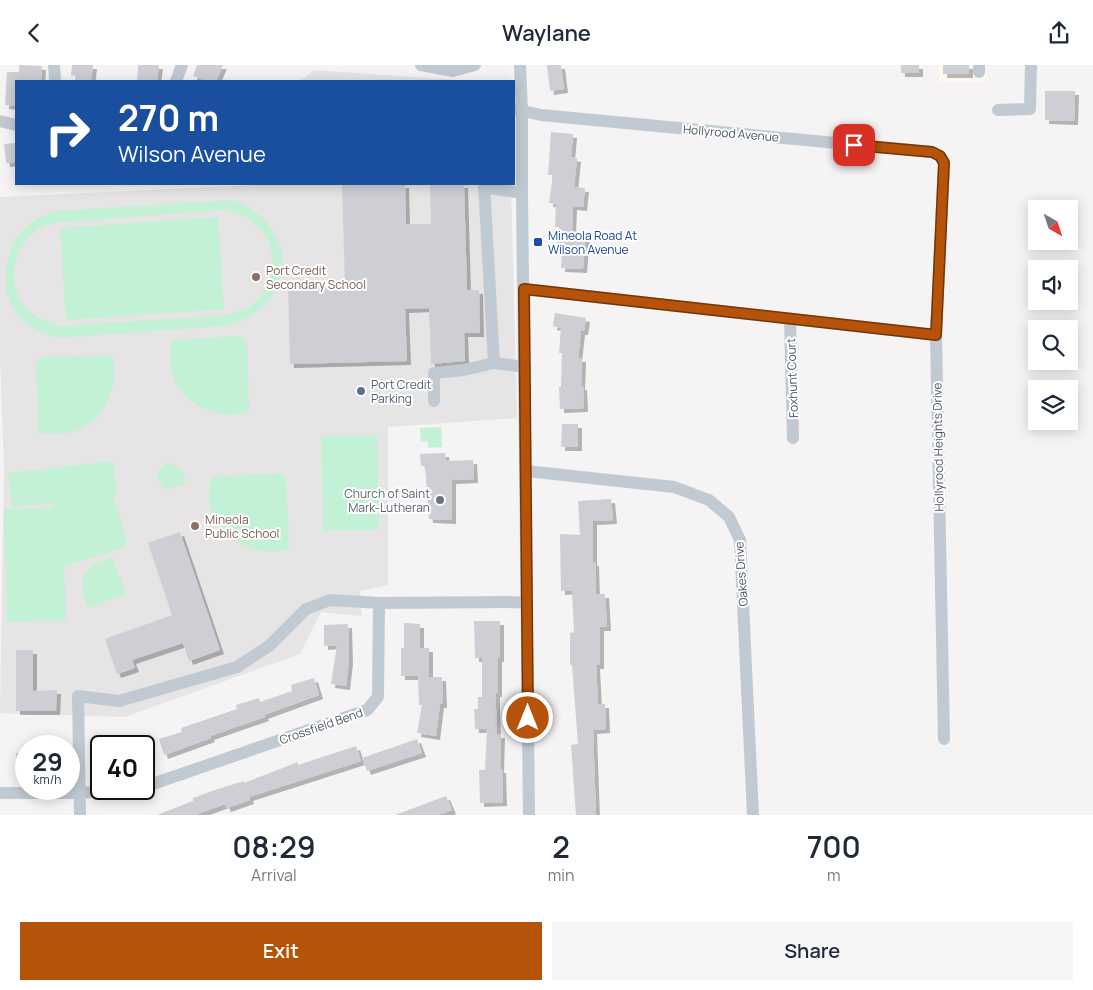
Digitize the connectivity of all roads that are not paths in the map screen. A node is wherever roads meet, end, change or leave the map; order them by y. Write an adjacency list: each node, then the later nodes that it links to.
1 (54, 65): 8 (street)
2 (182, 65): 9 (street)
3 (421, 65): 7 (street)
4 (475, 65): 7 (street)
5 (520, 65): 10 (street)
6 (1031, 65): 11 (street)
7 (437, 66)
8 (55, 80)
9 (176, 80)
10 (518, 110): 14 (street, Hollyrood Avenue); 16 (street)
11 (998, 110)
12 (0, 121): 13 (street)
13 (15, 125)
14 (940, 156): 19 (street, Hollyrood Heights Drive)
15 (484, 186): 16 (street); 20 (street)
16 (522, 193): 17 (street)
17 (524, 289): 18 (street); 21 (street)
18 (790, 319): 19 (street); 23 (street, Foxhunt Court)
19 (936, 335): 28 (street, Hollyrood Heights Drive)
20 (494, 363): 21 (street); 22 (street)
21 (525, 367): 24 (street)
22 (434, 401)
23 (793, 438)
24 (526, 471): 25 (street); 37 (street, Oakes Drive)
25 (527, 602): 26 (street); 36 (street)
26 (379, 603): 27 (street); 29 (street, Crossfield Bend)
27 (80, 735)
28 (944, 739)
29 (155, 783)
30 (90, 792): 33 (street)
31 (0, 793): 32 (street)
32 (15, 793)
33 (80, 793)
34 (80, 800): 35 (street)
35 (80, 815)
36 (529, 815)
37 (753, 815)

